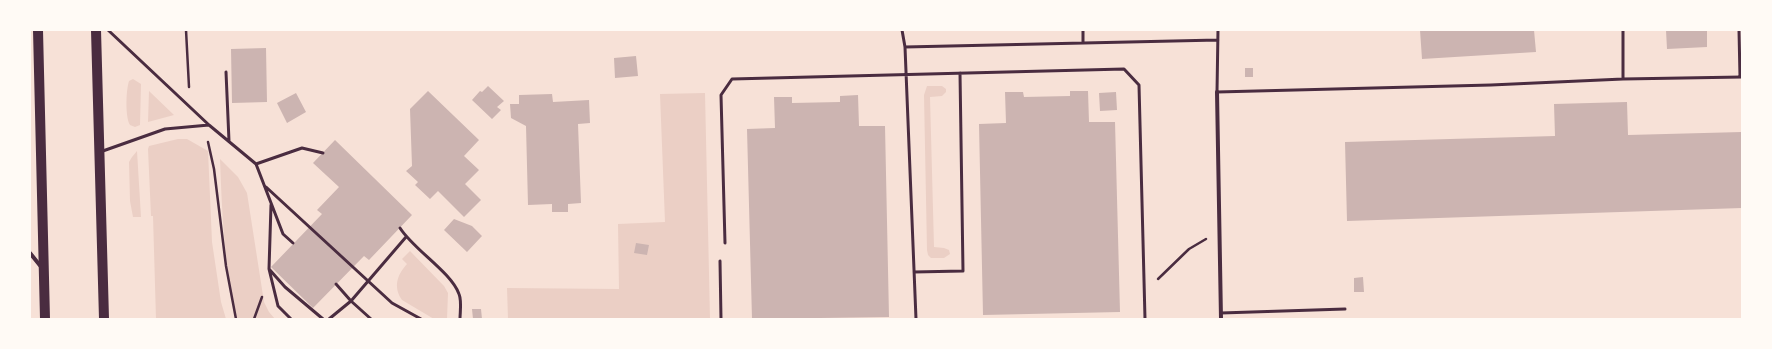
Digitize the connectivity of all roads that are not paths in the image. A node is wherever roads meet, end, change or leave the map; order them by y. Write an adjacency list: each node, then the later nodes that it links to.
1 (38, 30): 32 (main road)
2 (96, 30): 20 (main road)
3 (108, 30): 18 (lane)
4 (902, 30): 11 (lane)
5 (1083, 30): 10 (lane)
6 (1218, 30): 9 (lane)
7 (1623, 30): 16 (lane)
8 (1739, 30): 15 (lane)
9 (1218, 40): 10 (lane); 17 (lane)
10 (1083, 42): 11 (lane)
11 (905, 47): 14 (lane)
12 (226, 72): 19 (lane)
13 (960, 73): 14 (lane); 33 (lane); 49 (lane)
14 (906, 75): 28 (lane); 33 (lane)
15 (1741, 77): 16 (lane)
16 (1624, 79): 17 (lane)
17 (1217, 92): 38 (street)
18 (209, 125): 19 (lane); 20 (lane)
19 (230, 141): 22 (lane)
20 (99, 153): 40 (main road)
21 (323, 153): 22 (lane)
22 (256, 164): 23 (lane)
23 (264, 185): 24 (lane); 34 (lane)
24 (271, 204): 27 (lane); 31 (lane)
25 (400, 228): 26 (lane)
26 (406, 238): 34 (lane); 46 (lane)
27 (293, 243)
28 (725, 243)
29 (30, 253): 32 (street)
30 (720, 261): 47 (lane)
31 (269, 269): 41 (lane); 42 (lane)
32 (44, 271): 39 (main road)
33 (914, 272): 48 (lane)
34 (368, 281): 36 (lane); 45 (lane)
35 (336, 284): 36 (lane)
36 (351, 301): 43 (lane); 44 (lane)
37 (1344, 309): 38 (lane)
38 (1221, 314): 50 (street)
39 (45, 319)
40 (104, 319)
41 (291, 319)
42 (323, 319)
43 (329, 319)
44 (370, 319)
45 (421, 319)
46 (460, 319)
47 (721, 319)
48 (916, 319)
49 (1146, 319)
50 (1221, 319)

